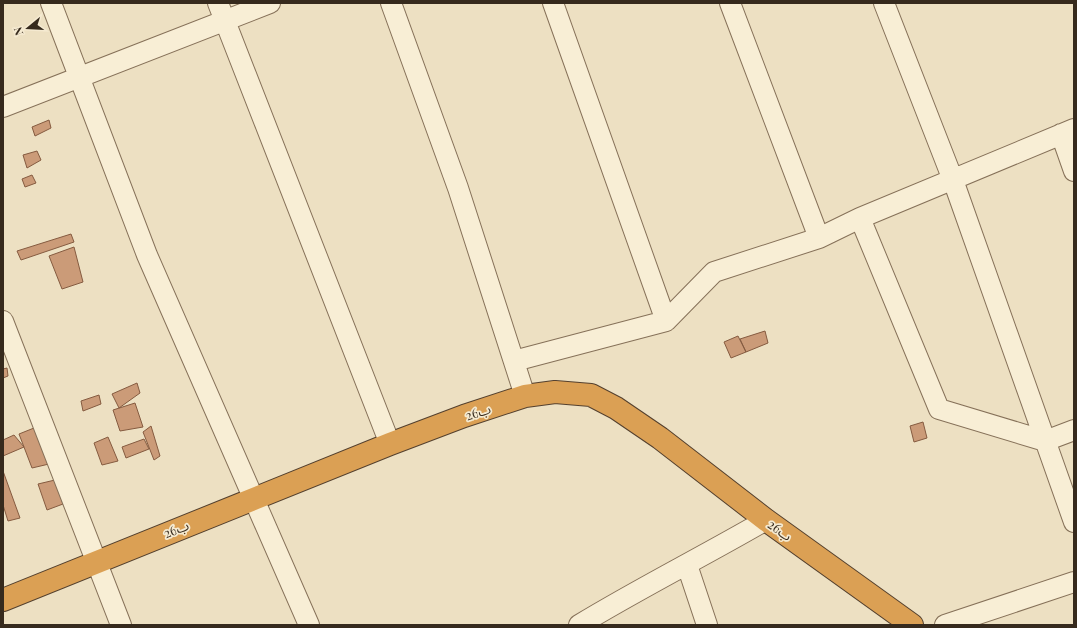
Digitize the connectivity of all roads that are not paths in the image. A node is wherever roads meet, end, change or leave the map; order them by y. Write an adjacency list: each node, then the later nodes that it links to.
1 (51, 3): 8 (street)
2 (270, 3): 7 (street)
3 (391, 3): 17 (street)
4 (553, 3): 16 (street)
5 (730, 3): 14 (street)
6 (884, 3): 12 (street)
7 (221, 12): 8 (street); 21 (street)
8 (80, 76): 9 (street); 22 (street)
9 (3, 107)
10 (1068, 132): 11 (street); 12 (street)
11 (1074, 171)
12 (953, 180): 13 (street); 20 (street)
13 (860, 218): 14 (street); 20 (street)
14 (819, 238): 16 (street)
15 (3, 321): 25 (street)
16 (666, 321): 17 (street)
17 (514, 361): 18 (street)
18 (525, 396): 21 (highway, 26ب); 23 (highway, 26ب)
19 (1074, 430): 20 (street)
20 (1045, 441): 24 (street)
21 (390, 444): 22 (highway, 26ب)
22 (252, 499): 25 (highway, 26ب); 30 (street)
23 (766, 520): 26 (street); 33 (highway, 26ب)
24 (1074, 522)
25 (95, 562): 28 (highway, 26ب); 29 (street)
26 (687, 565): 31 (street); 32 (street)
27 (1074, 582): 34 (street)
28 (3, 600)
29 (120, 625)
30 (309, 625)
31 (580, 625)
32 (707, 625)
33 (912, 625)
34 (945, 625)

